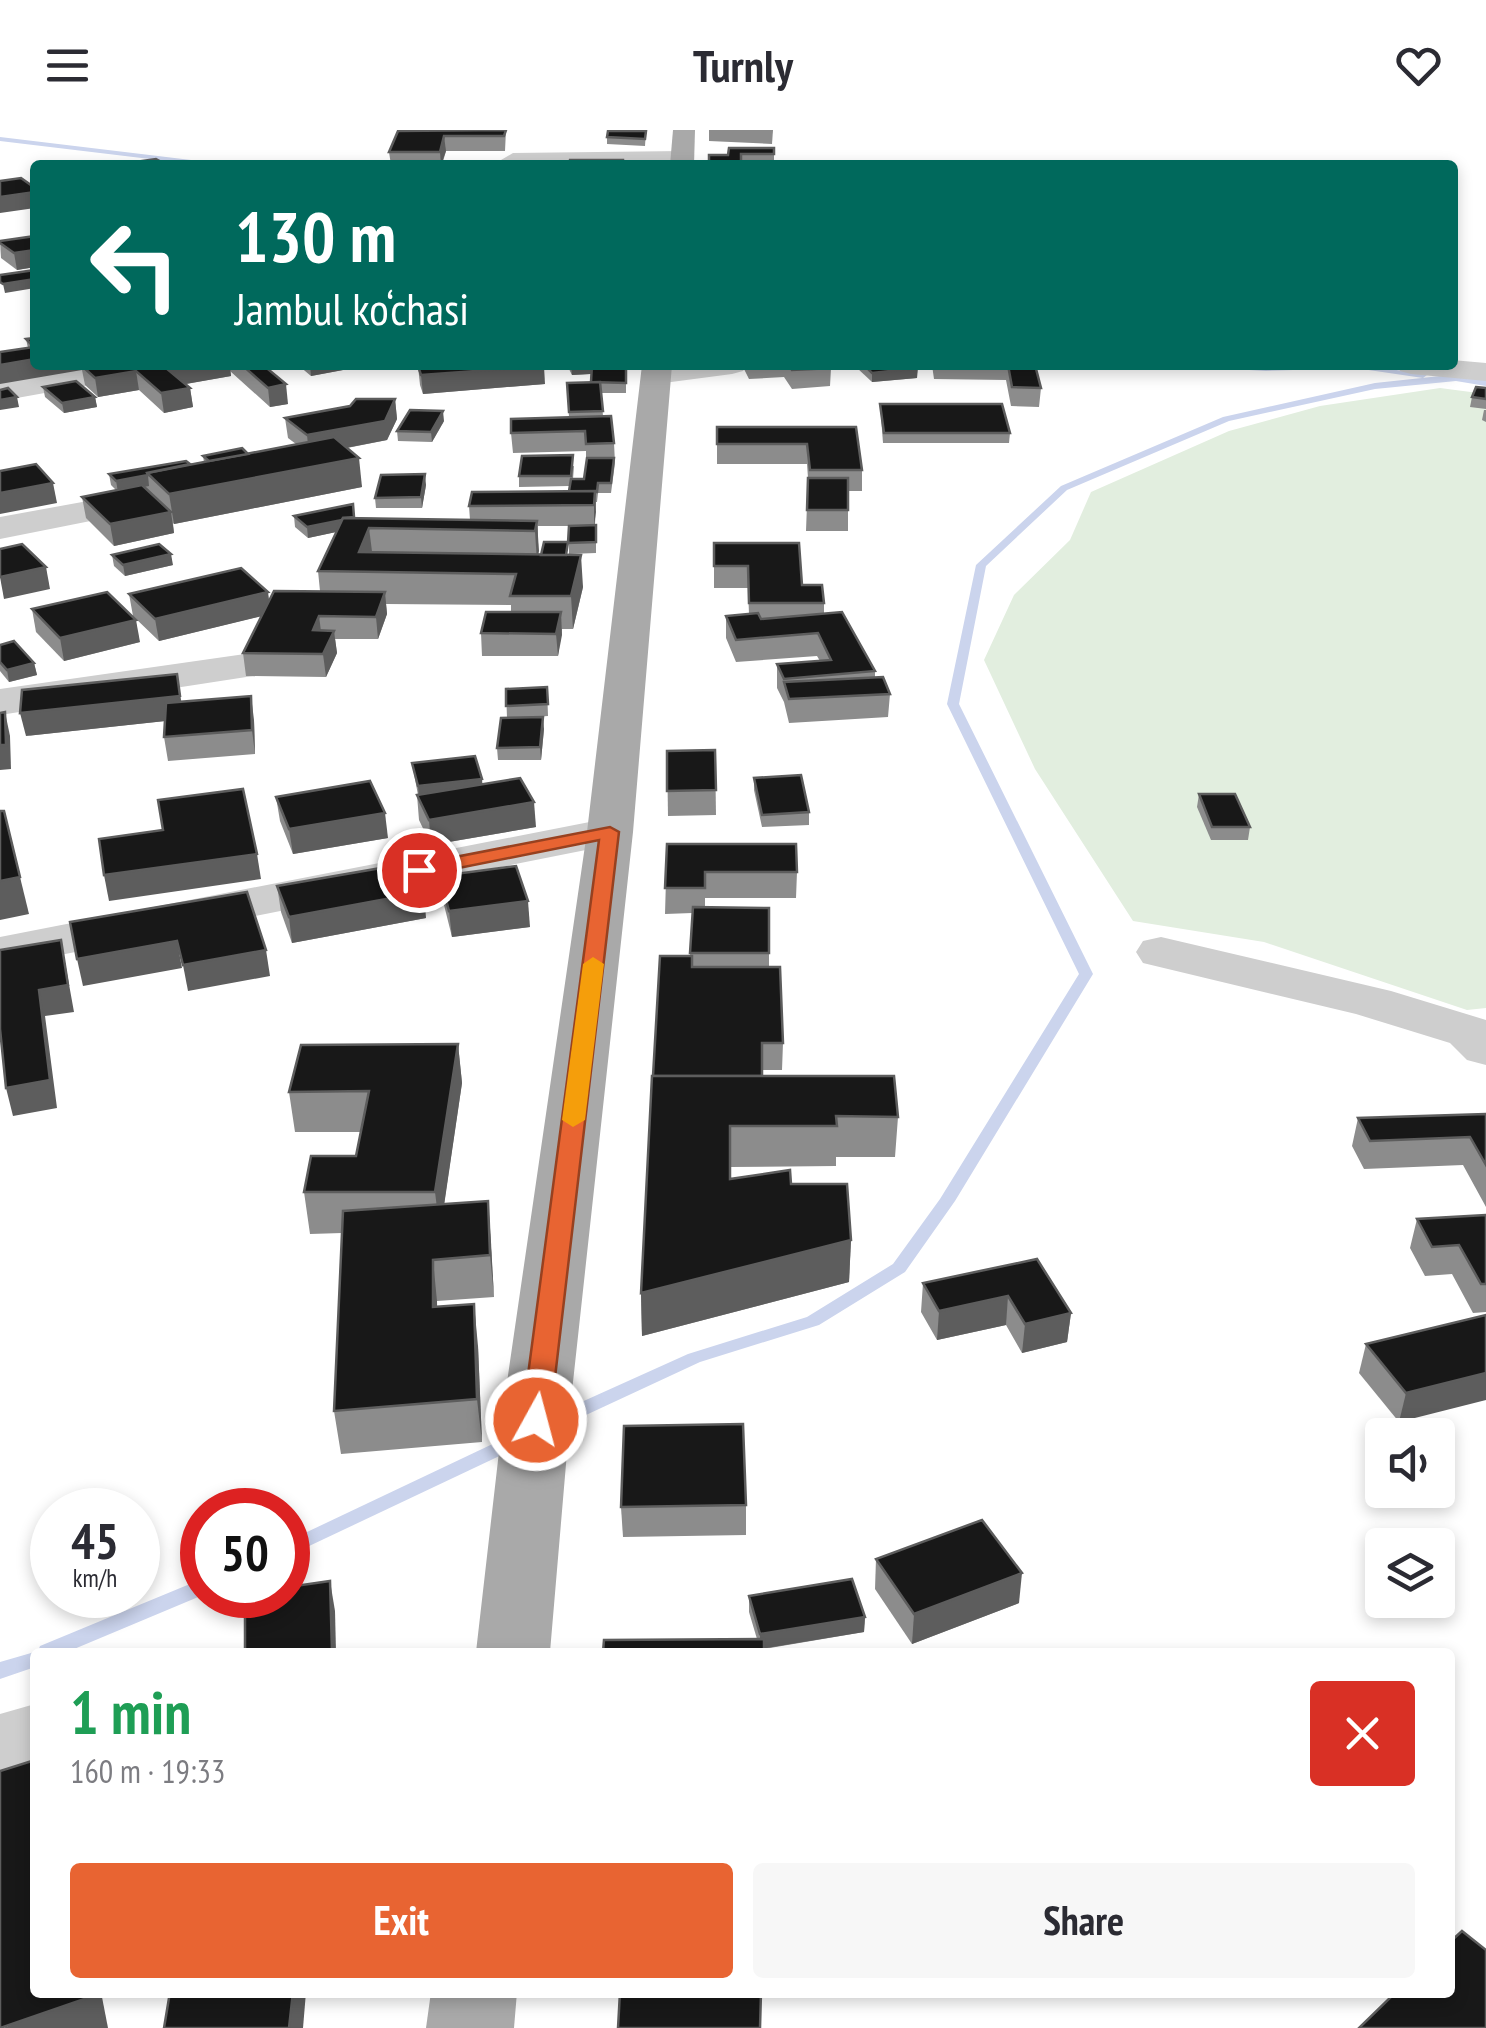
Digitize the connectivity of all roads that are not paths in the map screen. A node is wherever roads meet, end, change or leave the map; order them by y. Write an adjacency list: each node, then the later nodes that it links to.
1 (684, 130): 4 (main road)
2 (515, 154): 3 (street)
3 (640, 160)
4 (682, 160)
5 (1458, 369): 8 (street)
6 (122, 370): 9 (street)
7 (657, 370): 14 (main road)
8 (1486, 372)
9 (0, 392)
10 (192, 492): 11 (street)
11 (0, 528)
12 (245, 666): 13 (street)
13 (0, 702)
14 (610, 832): 15 (street); 18 (main road)
15 (0, 952)
16 (1161, 952): 17 (street)
17 (1486, 1049)
18 (512, 1648)
19 (30, 1738): 20 (street)
20 (0, 1748)
21 (473, 1998): 22 (main road)
22 (470, 2028)

